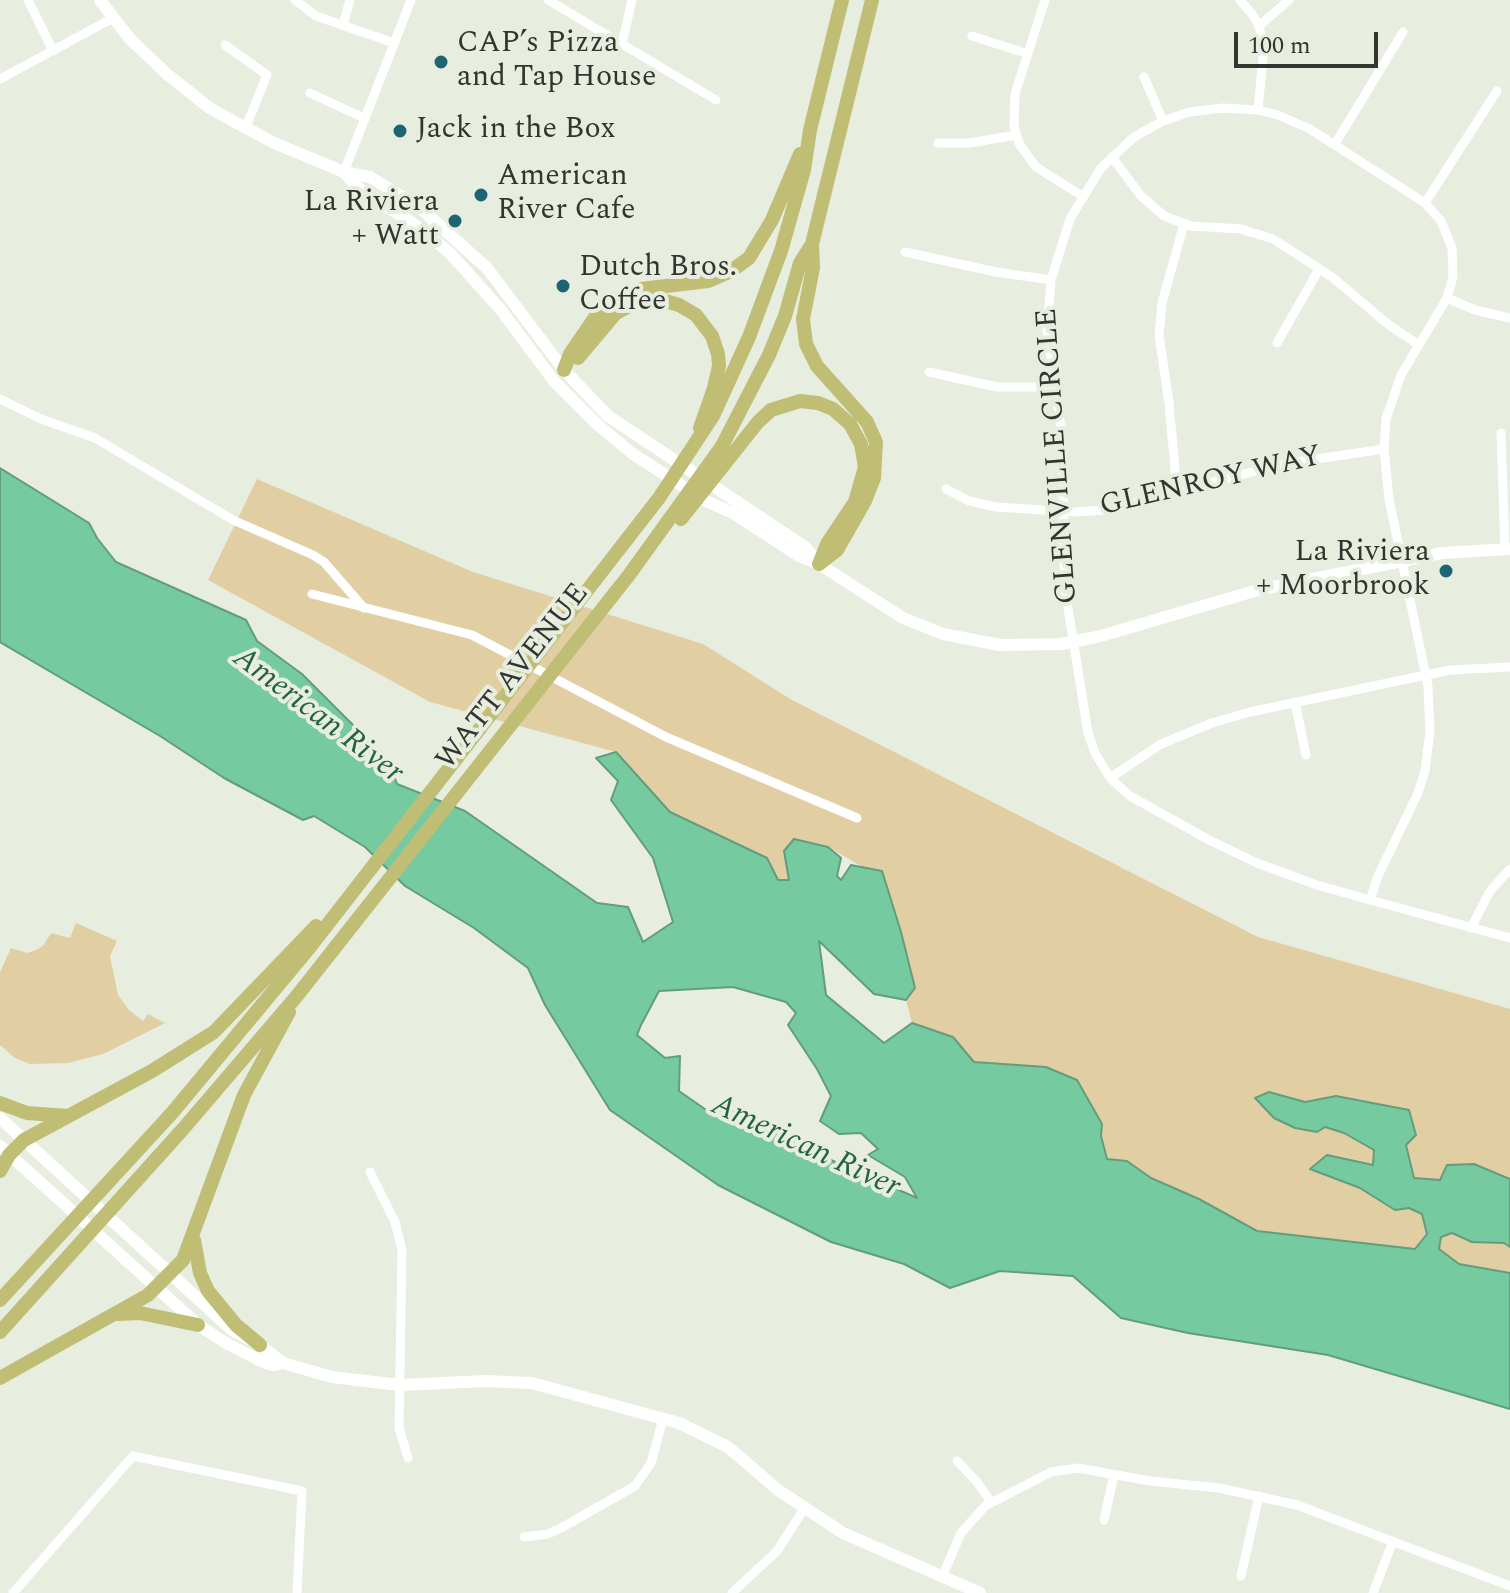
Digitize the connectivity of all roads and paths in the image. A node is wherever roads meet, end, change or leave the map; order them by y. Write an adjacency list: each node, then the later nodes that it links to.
1 (28, 0): 21 (street)
2 (100, 0): 13 (street)
3 (295, 0): 14 (street)
4 (350, 0): 14 (street)
5 (411, 0): 18 (street)
6 (548, 0): 19 (street)
7 (632, 0): 19 (street)
8 (842, 0): 32 (main road, WATT AVENUE)
9 (872, 0): 42 (main road)
10 (1045, 0): 22 (street)
11 (1240, 0): 15 (street)
12 (1289, 0): 15 (street)
13 (113, 18): 21 (street); 31 (street)
14 (343, 24): 18 (street)
15 (1259, 26): 28 (street)
16 (1403, 32): 35 (street)
17 (972, 36): 22 (street)
18 (394, 43): 29 (street)
19 (622, 44): 27 (street)
20 (225, 45): 31 (street)
21 (53, 51): 24 (street)
22 (1028, 54): 33 (street)
23 (1144, 77): 30 (street)
24 (0, 79)
25 (1497, 91): 39 (street)
26 (310, 93): 29 (street)
27 (716, 100)
28 (1258, 110): 30 (street, GLENVILLE CIRCLE); 35 (street, GLENVILLE CIRCLE)
29 (364, 118): 37 (street)
30 (1163, 121): 36 (street, GLENVILLE CIRCLE)
31 (245, 129): 37 (street)
32 (810, 130): 51 (main road); 56 (main road, WATT AVENUE)
33 (1016, 135): 34 (street); 38 (street)
34 (938, 143)
35 (1335, 144): 39 (street, GLENVILLE CIRCLE)
36 (1112, 157): 38 (street, GLENVILLE CIRCLE); 41 (street)
37 (344, 172): 40 (street); 43 (street)
38 (1082, 196): 46 (street, GLENVILLE CIRCLE)
39 (1425, 203): 47 (street, GLENVILLE CIRCLE)
40 (411, 222): 43 (street); 64 (street)
41 (1184, 224): 45 (street); 60 (street)
42 (812, 244): 58 (main road); 64 (main road)
43 (468, 249): 51 (street)
44 (905, 252): 46 (street)
45 (1319, 269): 49 (street); 50 (street)
46 (1051, 280): 53 (street, GLENVILLE CIRCLE)
47 (1447, 298): 48 (street); 50 (street, GLENVILLE CIRCLE)
48 (1510, 318)
49 (1277, 343)
50 (1419, 345): 57 (street, GLENVILLE CIRCLE)
51 (564, 370): 56 (main road); 64 (street)
52 (929, 372): 53 (street)
53 (1055, 387): 61 (street, GLENVILLE CIRCLE)
54 (0, 399): 66 (street)
55 (1501, 433): 62 (street)
56 (695, 443): 78 (main road, WATT AVENUE)
57 (1384, 449): 60 (street, GLENROY WAY); 63 (street, GLENVILLE CIRCLE)
58 (719, 460): 64 (main road); 79 (main road, WATT AVENUE)
59 (946, 489): 61 (street, GLENROY WAY)
60 (1177, 491): 61 (street, GLENROY WAY)
61 (1063, 511): 67 (street, GLENVILLE CIRCLE)
62 (1508, 549): 63 (street)
63 (1401, 560): 67 (street); 69 (street, GLENVILLE CIRCLE)
64 (819, 564): 67 (street)
65 (312, 594): 66 (street)
66 (364, 608): 73 (street)
67 (1073, 642): 72 (street, GLENVILLE CIRCLE)
68 (1510, 667): 69 (street)
69 (1426, 675): 70 (street); 75 (street, GLENVILLE CIRCLE)
70 (1295, 702): 71 (street); 72 (street)
71 (1306, 755)
72 (1110, 778): 75 (street)
73 (857, 818)
74 (1510, 869): 76 (street)
75 (1370, 900): 76 (street)
76 (1471, 928): 77 (street)
77 (1510, 938)
78 (306, 944): 81 (main road); 90 (main road, WATT AVENUE)
79 (296, 997): 87 (main road); 93 (main road, WATT AVENUE)
80 (0, 1103): 81 (main road)
81 (68, 1116): 83 (main road)
82 (0, 1118): 83 (street)
83 (24, 1140): 84 (main road); 88 (street)
84 (5, 1151): 85 (main road); 89 (street)
85 (0, 1171)
86 (370, 1172): 97 (street)
87 (194, 1235): 88 (main road); 94 (main road)
88 (171, 1274): 89 (main road); 94 (street)
89 (155, 1286): 91 (main road); 92 (street)
90 (0, 1300)
91 (113, 1314): 92 (main road); 96 (main road)
92 (198, 1325): 95 (street)
93 (0, 1332)
94 (260, 1345): 95 (street)
95 (283, 1363): 97 (street)
96 (0, 1378)
97 (400, 1385): 98 (street); 99 (street)
98 (663, 1419): 104 (street); 106 (street)
99 (408, 1458)
100 (957, 1461): 103 (street)
101 (1114, 1475): 102 (street); 103 (street); 105 (street)
102 (1259, 1496): 107 (street); 108 (street)
103 (991, 1502): 109 (street)
104 (804, 1509): 109 (street); 113 (street)
105 (1104, 1520)
106 (524, 1537)
107 (1393, 1541): 110 (street); 115 (street)
108 (1241, 1576)
109 (942, 1577): 114 (street)
110 (1510, 1586)
111 (13, 1593): 112 (street)
112 (297, 1593)
113 (732, 1593)
114 (980, 1593)
115 (1373, 1593)

